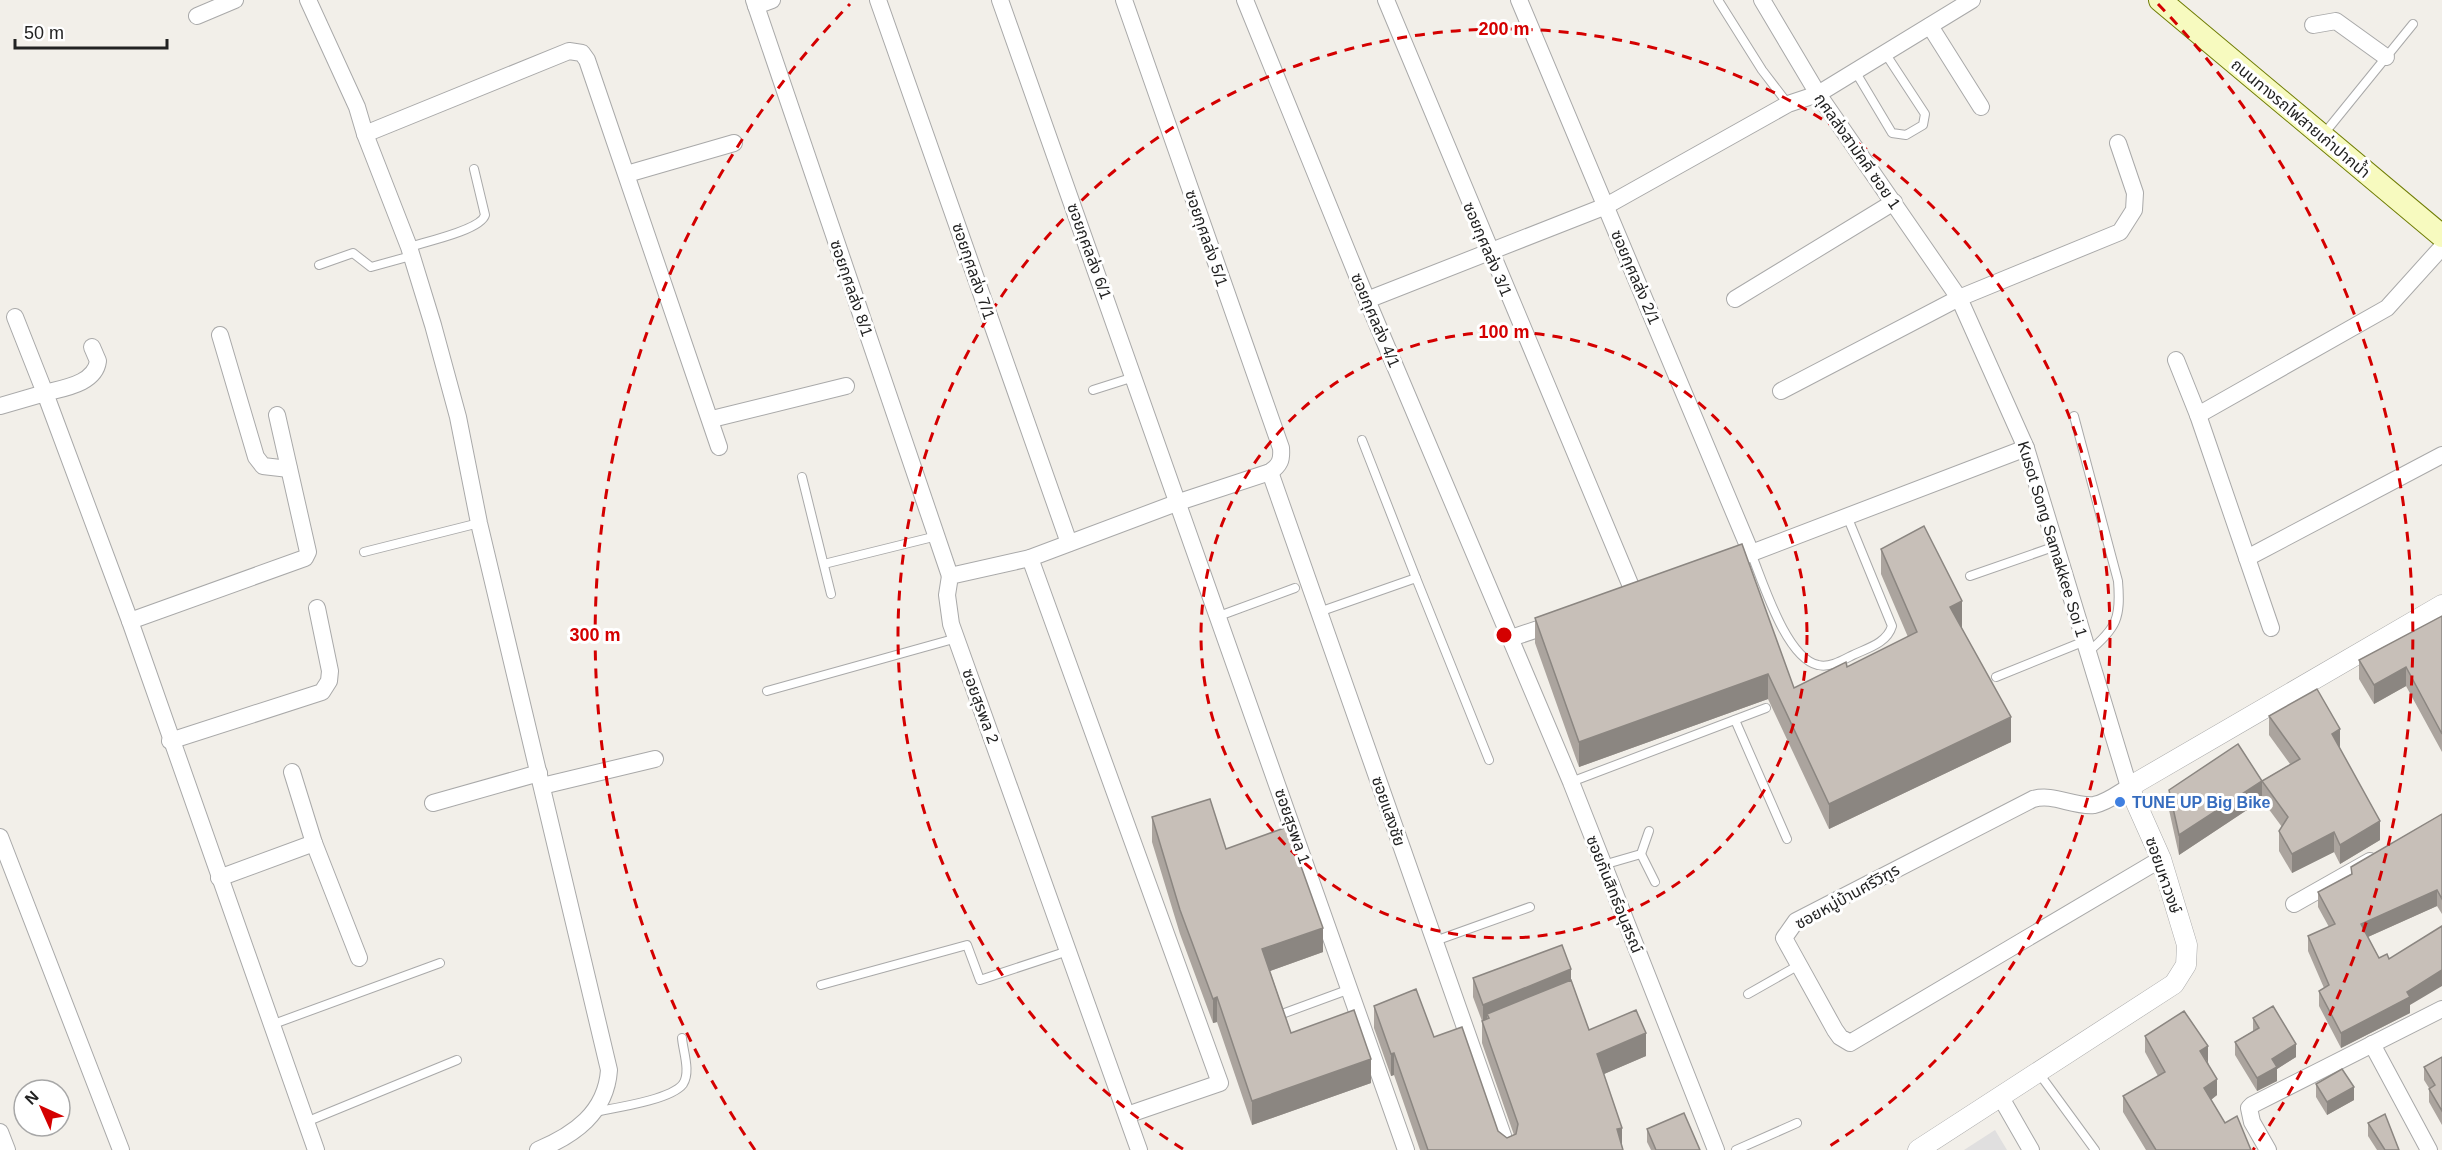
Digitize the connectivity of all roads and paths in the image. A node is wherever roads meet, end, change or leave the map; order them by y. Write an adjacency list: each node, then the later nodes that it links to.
1 (235, 0): 15 (street)
2 (308, 0): 25 (street)
3 (772, 0): 14 (street)
4 (878, 0): 66 (street, ซอยกุศลส่ง 7/1)
5 (1000, 0): 45 (street, ซอยกุศลส่ง 6/1)
6 (1124, 0): 60 (street, ซอยกุศลส่ง 5/1)
7 (1245, 0): 40 (street, ซอยกุศลส่ง 4/1)
8 (1386, 0): 36 (street, ซอยกุศลส่ง 3/1)
9 (1519, 0): 32 (street, ซอยกุศลส่ง 2/1)
10 (1718, 0): 23 (lane)
11 (1762, 0): 22 (street, กุศลส่งสามัคคี ซอย 1)
12 (1972, 0): 18 (street)
13 (2160, 0): 26 (main road, ถนนทางรถไฟสายเก่าปากน้ำ)
14 (755, 3): 65 (street, ซอยกุศลส่ง 8/1)
15 (197, 16)
16 (2414, 24): 20 (lane)
17 (2313, 25): 20 (street)
18 (1930, 26): 19 (street); 24 (street)
19 (1885, 53): 21 (street); 21 (lane)
20 (2386, 57): 26 (lane)
21 (1855, 71): 22 (street)
22 (1818, 94): 23 (street); 31 (street, กุศลส่งสามัคคี ซอย 1)
23 (1788, 104): 32 (street)
24 (1981, 107)
25 (364, 134): 30 (street); 35 (street)
26 (2322, 136): 33 (main road, ถนนทางรถไฟสายเก่าปากน้ำ)
27 (734, 143): 30 (street)
28 (2118, 143): 38 (street)
29 (474, 169): 35 (lane)
30 (627, 174): 54 (street)
31 (1894, 201): 38 (street, กุศลส่งสามัคคี ซอย 1); 39 (street)
32 (1606, 206): 36 (street); 69 (street, ซอยกุศลส่ง 2/1)
33 (2442, 236)
34 (2442, 247): 52 (street)
35 (410, 252): 37 (lane); 64 (street)
36 (1490, 253): 40 (street); 78 (street, ซอยกุศลส่ง 3/1)
37 (319, 265)
38 (1959, 298): 48 (street); 57 (street, Kusot Song Samakkee Soi 1)
39 (1735, 299)
40 (1367, 300): 88 (street, ซอยกุศลส่ง 4/1)
41 (15, 317): 49 (street)
42 (220, 335): 59 (street)
43 (92, 347): 49 (street)
44 (2176, 360): 52 (street)
45 (1135, 377): 47 (lane); 62 (street, ซอยกุศลส่ง 6/1)
46 (846, 386): 54 (street)
47 (1093, 390)
48 (1781, 391)
49 (45, 393): 50 (street); 85 (street)
50 (0, 406)
51 (277, 415): 59 (street)
52 (2198, 415): 71 (street)
53 (2074, 416): 89 (lane)
54 (712, 419): 56 (street)
55 (1362, 440): 76 (lane)
56 (719, 447)
57 (2026, 448): 63 (street); 67 (street, Kusot Song Samakkee Soi 1)
58 (2442, 455): 71 (street)
59 (289, 469): 85 (street)
60 (1270, 472): 62 (street); 82 (street, ซอยแสงชัย)
61 (802, 477): 73 (lane)
62 (1179, 502): 66 (street); 83 (street, ซอยสุรพล 1)
63 (1847, 516): 69 (street); 69 (lane)
64 (479, 523): 68 (lane); 98 (street)
65 (937, 536): 73 (lane); 74 (street, ซอยกุศลส่ง 8/1)
66 (1069, 543): 70 (street)
67 (2056, 546): 75 (lane); 89 (street, Kusot Song Samakkee Soi 1)
68 (364, 552)
69 (1751, 553): 72 (street)
70 (1030, 558): 74 (street); 131 (street)
71 (2247, 558): 86 (street)
72 (1730, 561)
73 (824, 564): 79 (lane)
74 (950, 576): 87 (street, ซอยสุรพล 2)
75 (1970, 576)
76 (1416, 578): 82 (lane); 96 (lane)
77 (1295, 588): 83 (lane)
78 (1656, 589)
79 (831, 594)
80 (2442, 605): 100 (street)
81 (317, 608): 94 (street)
82 (1319, 612): 114 (street, ซอยแสงชัย)
83 (1219, 616): 120 (street, ซอยสุรพล 1)
84 (1567, 619): 88 (street)
85 (130, 621): 94 (street)
86 (2271, 628)
87 (957, 638): 91 (lane); 115 (street, ซอยสุรพล 2)
88 (1511, 638): 99 (street, ซอยกันสิทธ์อนุสรณ์)
89 (2086, 646): 90 (lane); 100 (street, Kusot Song Samakkee Soi 1)
90 (1996, 677)
91 (767, 691)
92 (1766, 708): 93 (lane)
93 (1735, 720): 99 (lane); 104 (lane)
94 (170, 741): 110 (street)
95 (655, 759): 98 (street)
96 (1489, 760)
97 (292, 772): 105 (street)
98 (540, 779): 101 (street); 130 (street)
99 (1570, 782): 109 (street, ซอยกันสิทธ์อนุสรณ์)
100 (2129, 787): 108 (street, ซอยมหาวงษ์); 118 (street, ซอยหมู่บ้านศรีวิฑูร)
101 (434, 803)
102 (1649, 831): 107 (lane)
103 (0, 837): 136 (street)
104 (1787, 839)
105 (314, 843): 110 (street); 116 (street)
106 (2387, 850): 112 (street)
107 (1641, 854): 109 (lane); 111 (lane)
108 (2161, 859): 118 (street, ซอยหมู่บ้านศรีวิฑูร); 128 (street, ซอยมหาวงษ์)
109 (1603, 865): 142 (street, ซอยกันสิทธ์อนุสรณ์)
110 (219, 878): 124 (street)
111 (1655, 882)
112 (2294, 904)
113 (1530, 907): 114 (lane)
114 (1435, 941): 141 (street, ซอยแสงชัย)
115 (1068, 951): 119 (lane); 131 (street, ซอยสุรพล 2)
116 (359, 958)
117 (440, 963): 124 (lane)
118 (1800, 965): 121 (lane)
119 (821, 985)
120 (1350, 989): 123 (lane); 140 (street, ซอยสุรพล 1)
121 (1748, 994)
122 (2442, 1009): 126 (street)
123 (1282, 1014)
124 (271, 1025): 132 (street)
125 (682, 1038): 130 (lane)
126 (2372, 1044): 147 (street); 148 (street)
127 (457, 1060): 132 (lane)
128 (2038, 1072): 129 (street, ซอยมหาวงษ์); 146 (lane)
129 (2000, 1096): 144 (street, ซอยมหาวงษ์); 145 (street)
130 (594, 1112): 138 (street)
131 (1127, 1115): 139 (street, ซอยสุรพล 2)
132 (306, 1122): 137 (street)
133 (1797, 1123): 143 (lane)
134 (0, 1132): 135 (street)
135 (7, 1150)
136 (121, 1150)
137 (316, 1150)
138 (537, 1150)
139 (1139, 1150)
140 (1407, 1150)
141 (1508, 1150)
142 (1716, 1150)
143 (1736, 1150)
144 (1918, 1150)
145 (2031, 1150)
146 (2095, 1150)
147 (2268, 1150)
148 (2429, 1150)

